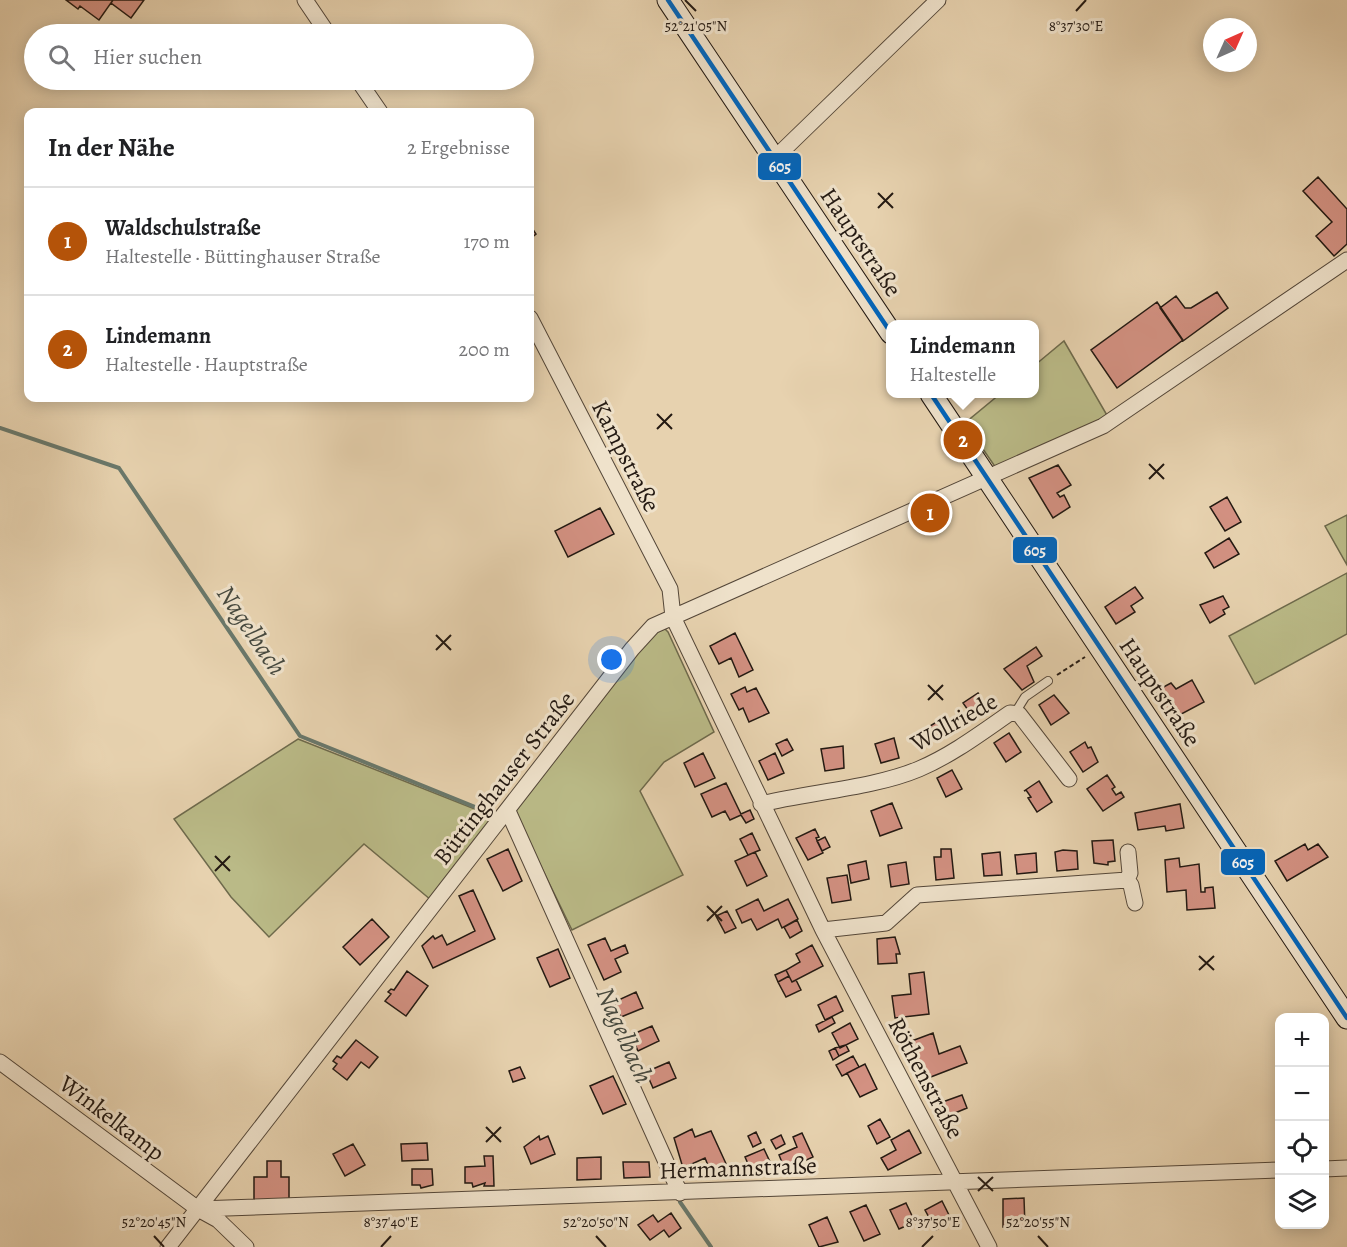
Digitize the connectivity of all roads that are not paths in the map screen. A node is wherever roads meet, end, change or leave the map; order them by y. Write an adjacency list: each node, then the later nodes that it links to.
1 (304, 0): 4 (street)
2 (668, 0): 7 (main road, Hauptstraße)
3 (938, 0): 7 (street)
4 (321, 24)
5 (365, 90): 6 (street)
6 (377, 108)
7 (774, 159): 10 (main road, Hauptstraße)
8 (1347, 260): 12 (street, Büttinghauser Straße)
9 (534, 326): 13 (street, Kampstraße)
10 (886, 326)
11 (935, 398): 12 (main road, Hauptstraße)
12 (987, 476): 13 (street, Büttinghauser Straße); 23 (main road, Hauptstraße)
13 (674, 617): 17 (street, Röthenstraße); 18 (street, Büttinghauser Straße)
14 (1048, 681): 15 (lane)
15 (1015, 713): 16 (street, Wollriede); 17 (street, Wollriede)
16 (1069, 778)
17 (761, 804): 22 (street, Röthenstraße)
18 (508, 811): 29 (street); 30 (street, Büttinghauser Straße)
19 (1128, 852): 20 (street)
20 (1127, 880): 21 (street); 22 (street)
21 (1135, 903)
22 (823, 930): 28 (street, Röthenstraße)
23 (1347, 1018)
24 (0, 1062): 30 (street, Winkelkamp)
25 (1347, 1168): 26 (street)
26 (1329, 1169)
27 (1275, 1170): 28 (street, Hermannstraße)
28 (955, 1182): 29 (street, Hermannstraße); 33 (street, Röthenstraße)
29 (680, 1193): 30 (street, Hermannstraße)
30 (198, 1209): 31 (street, Büttinghauser Straße); 32 (street, Winkelkamp)
31 (168, 1247)
32 (246, 1247)
33 (990, 1247)

